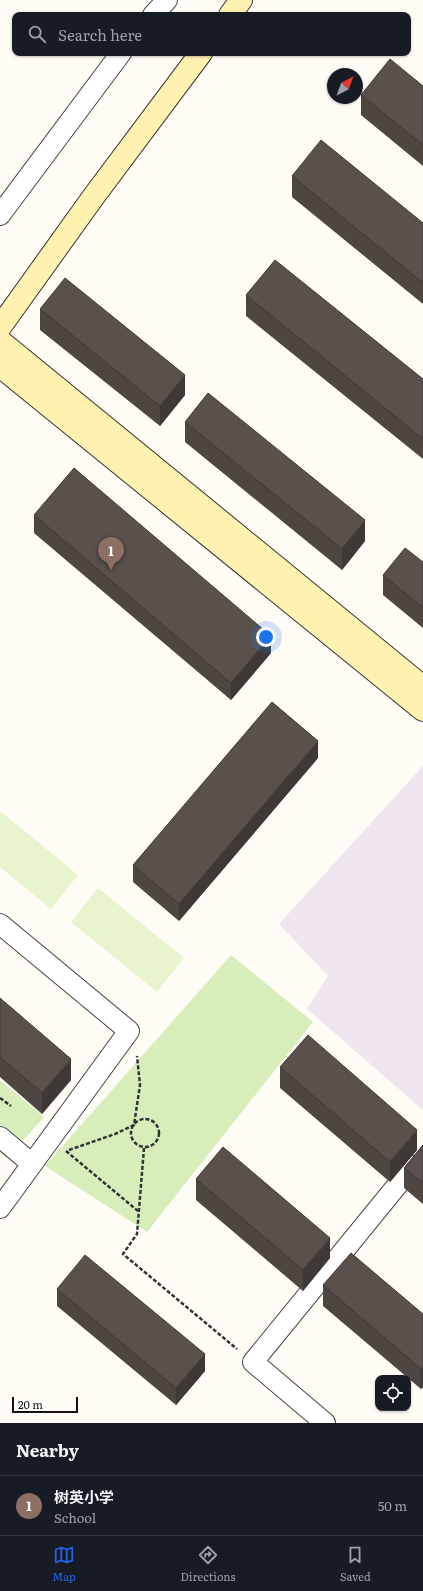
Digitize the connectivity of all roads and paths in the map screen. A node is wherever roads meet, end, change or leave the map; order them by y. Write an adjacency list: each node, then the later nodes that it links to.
1 (167, 0): 3 (street)
2 (241, 0): 4 (street)
3 (157, 12)
4 (232, 12)
5 (118, 56): 7 (street)
6 (200, 56): 8 (street)
7 (0, 215)
8 (0, 327)
9 (0, 341): 11 (street)
10 (0, 366): 12 (street)
11 (423, 687)
12 (423, 710)
13 (0, 924): 14 (street)
14 (129, 1031): 17 (path); 21 (street)
15 (0, 1098): 16 (path)
16 (11, 1106)
17 (134, 1125): 19 (path); 19 (path); 20 (path)
18 (0, 1137): 21 (street)
19 (144, 1148): 24 (path)
20 (66, 1151): 21 (path); 24 (path)
21 (36, 1159): 23 (street)
22 (413, 1166): 25 (street)
23 (0, 1208)
24 (138, 1211): 25 (path)
25 (253, 1362): 26 (street)
26 (325, 1423)

